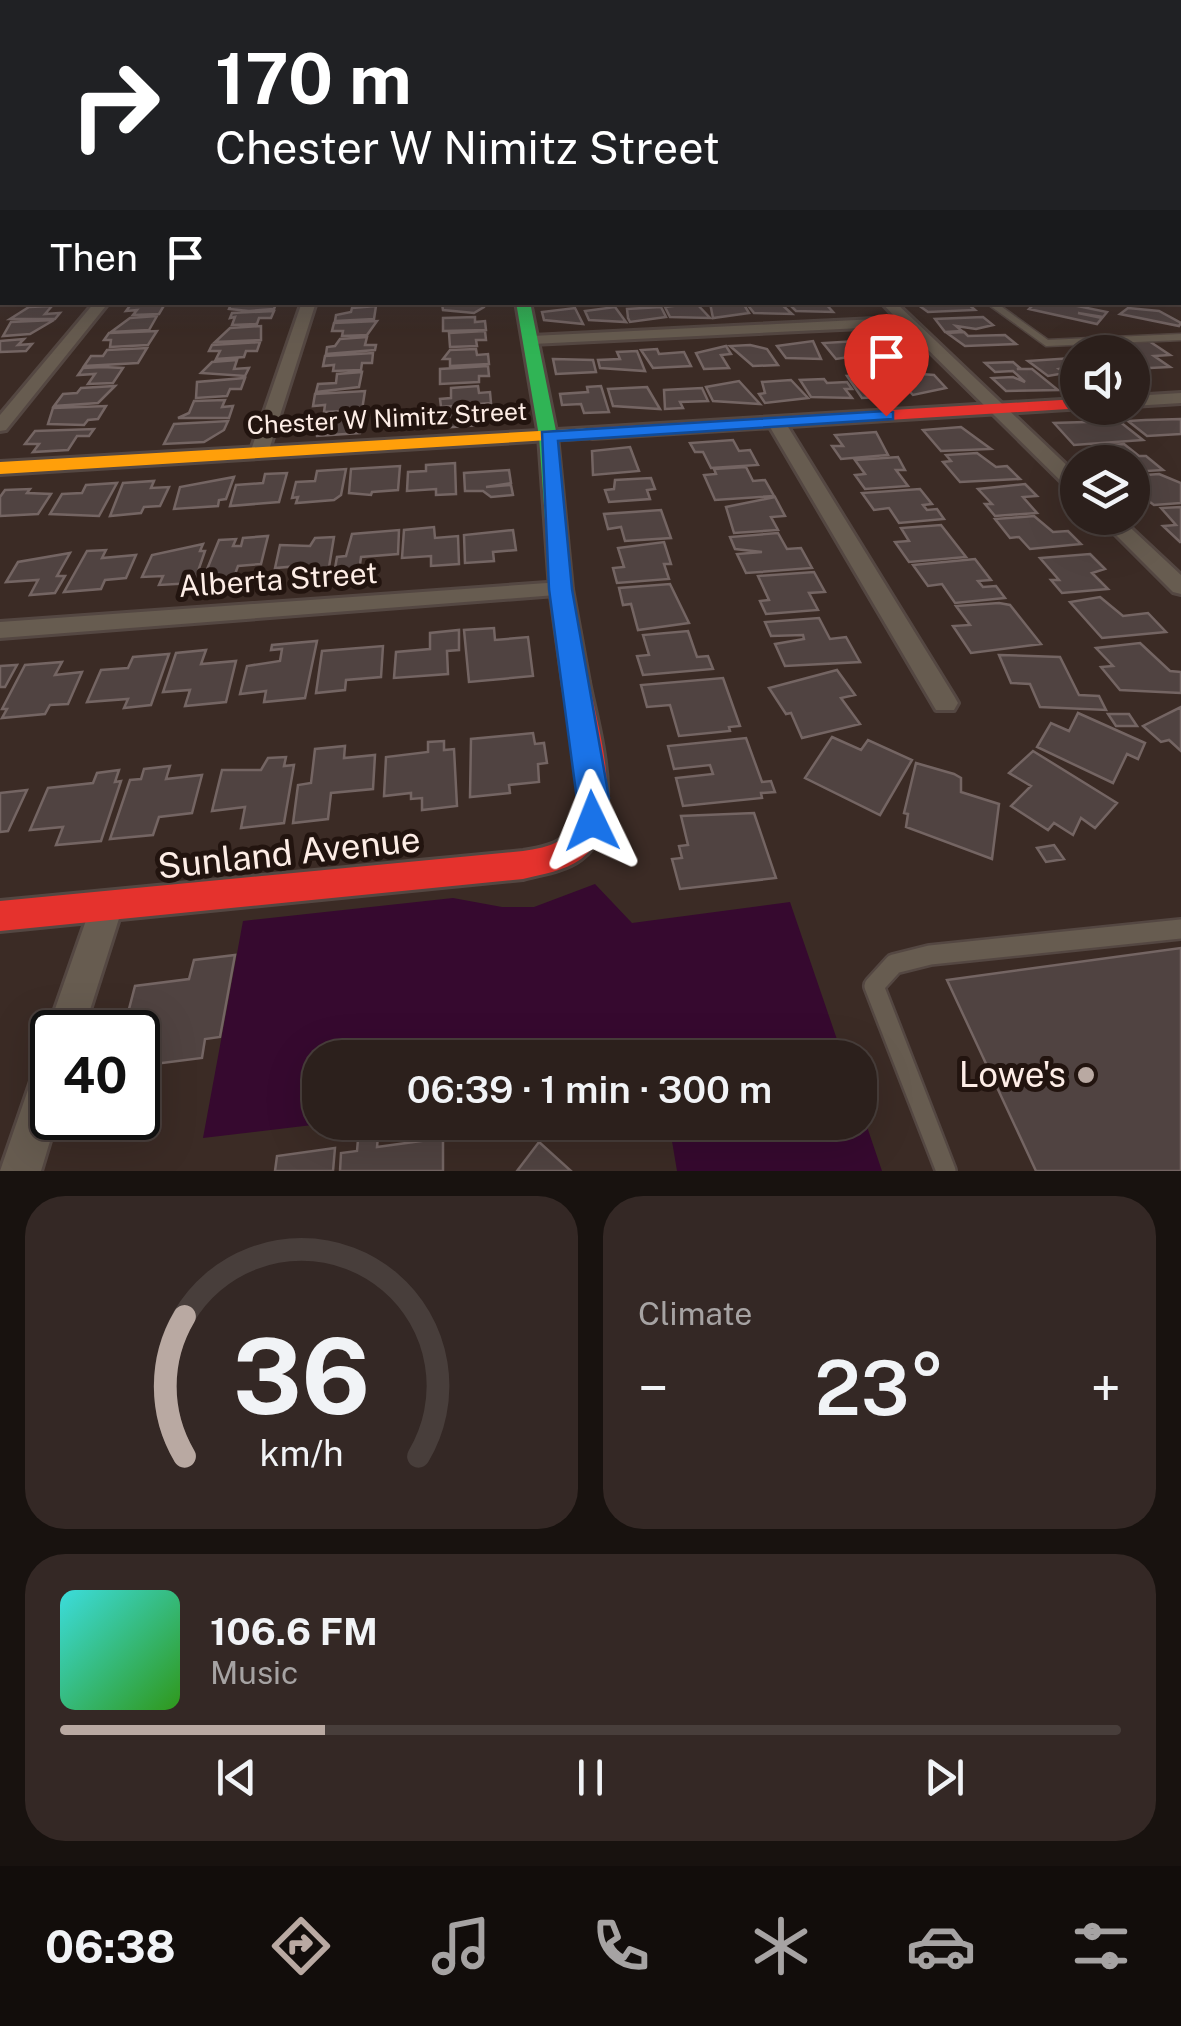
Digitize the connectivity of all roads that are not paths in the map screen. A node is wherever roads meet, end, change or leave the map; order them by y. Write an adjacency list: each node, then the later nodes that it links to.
1 (101, 305): 14 (street)
2 (308, 305): 16 (street)
3 (525, 305): 8 (street)
4 (890, 305): 6 (street)
5 (994, 305): 7 (lane)
6 (907, 322): 8 (street); 12 (street)
7 (1181, 337)
8 (532, 340): 15 (street)
9 (1181, 398): 10 (street)
10 (1150, 400)
11 (1060, 405): 12 (street, Chester W Nimitz Street)
12 (997, 409): 13 (street, Chester W Nimitz Street); 18 (street)
13 (776, 422): 15 (street, Chester W Nimitz Street); 23 (street)
14 (0, 426)
15 (548, 436): 16 (street, Chester W Nimitz Street); 21 (street)
16 (258, 453): 17 (street, Chester W Nimitz Street)
17 (0, 468)
18 (1060, 470)
19 (1127, 535): 20 (street)
20 (1181, 587)
21 (561, 589): 22 (street, Alberta Street); 24 (street, Sunland Avenue)
22 (0, 630)
23 (945, 703)
24 (107, 906): 25 (street, Sunland Avenue); 27 (street)
25 (0, 916)
26 (1181, 929): 30 (lane)
27 (72, 1010)
28 (30, 1140): 29 (street)
29 (20, 1171)
30 (946, 1171)

